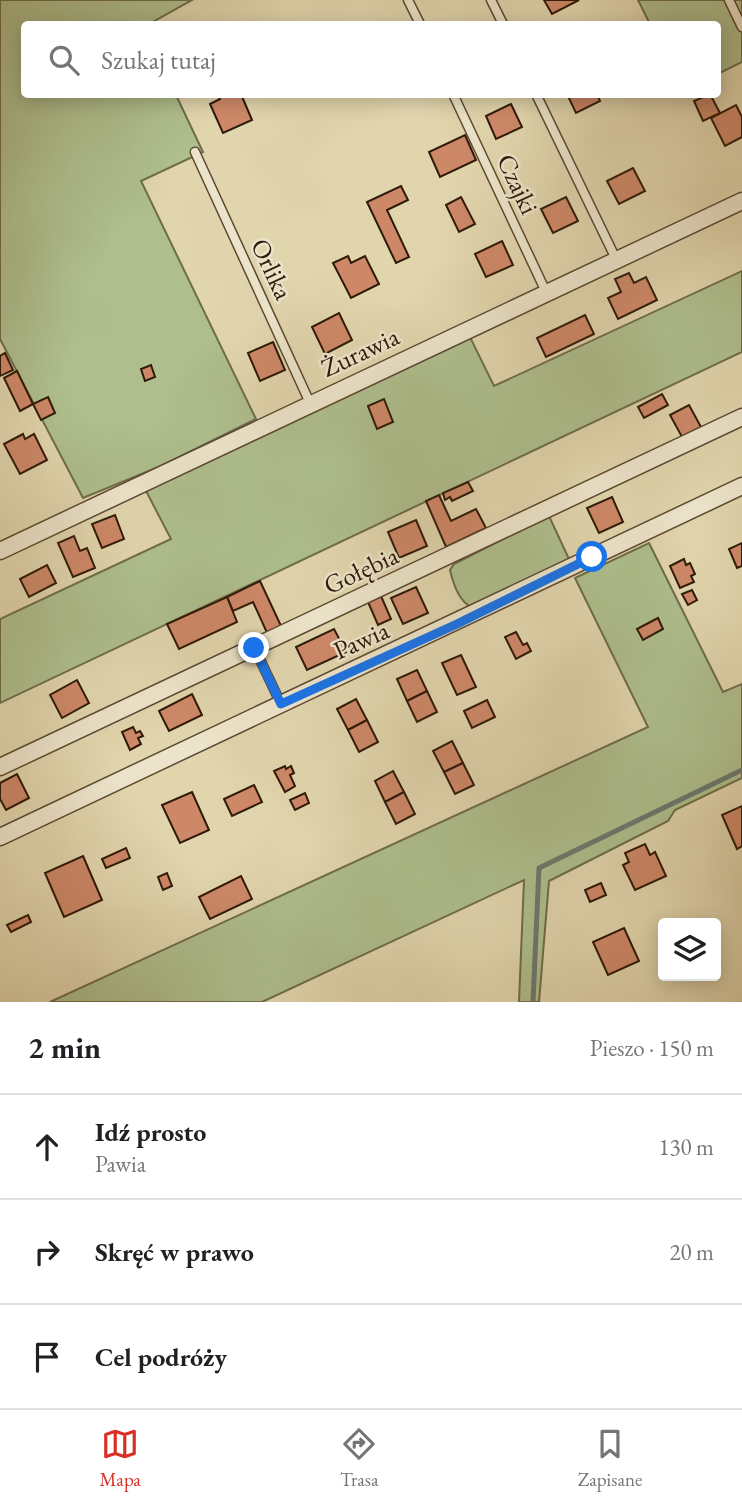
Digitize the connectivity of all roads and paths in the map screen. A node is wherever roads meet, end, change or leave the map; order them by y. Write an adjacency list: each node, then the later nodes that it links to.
1 (408, 0): 4 (lane)
2 (491, 0): 5 (lane)
3 (729, 0): 6 (lane)
4 (418, 21)
5 (501, 21)
6 (742, 27)
7 (455, 98): 12 (lane, Czajki)
8 (538, 98): 11 (lane)
9 (195, 152): 13 (lane, Orlika)
10 (742, 201): 11 (street, Żurawia)
11 (616, 259): 12 (street, Żurawia)
12 (546, 292): 13 (street, Żurawia)
13 (310, 403): 16 (street, Żurawia)
14 (742, 417): 17 (street, Gołębia)
15 (742, 486): 18 (street, Pawia)
16 (0, 551)
17 (254, 648): 18 (lane); 19 (street, Gołębia)
18 (281, 704): 20 (street, Pawia)
19 (0, 767)
20 (0, 837)

